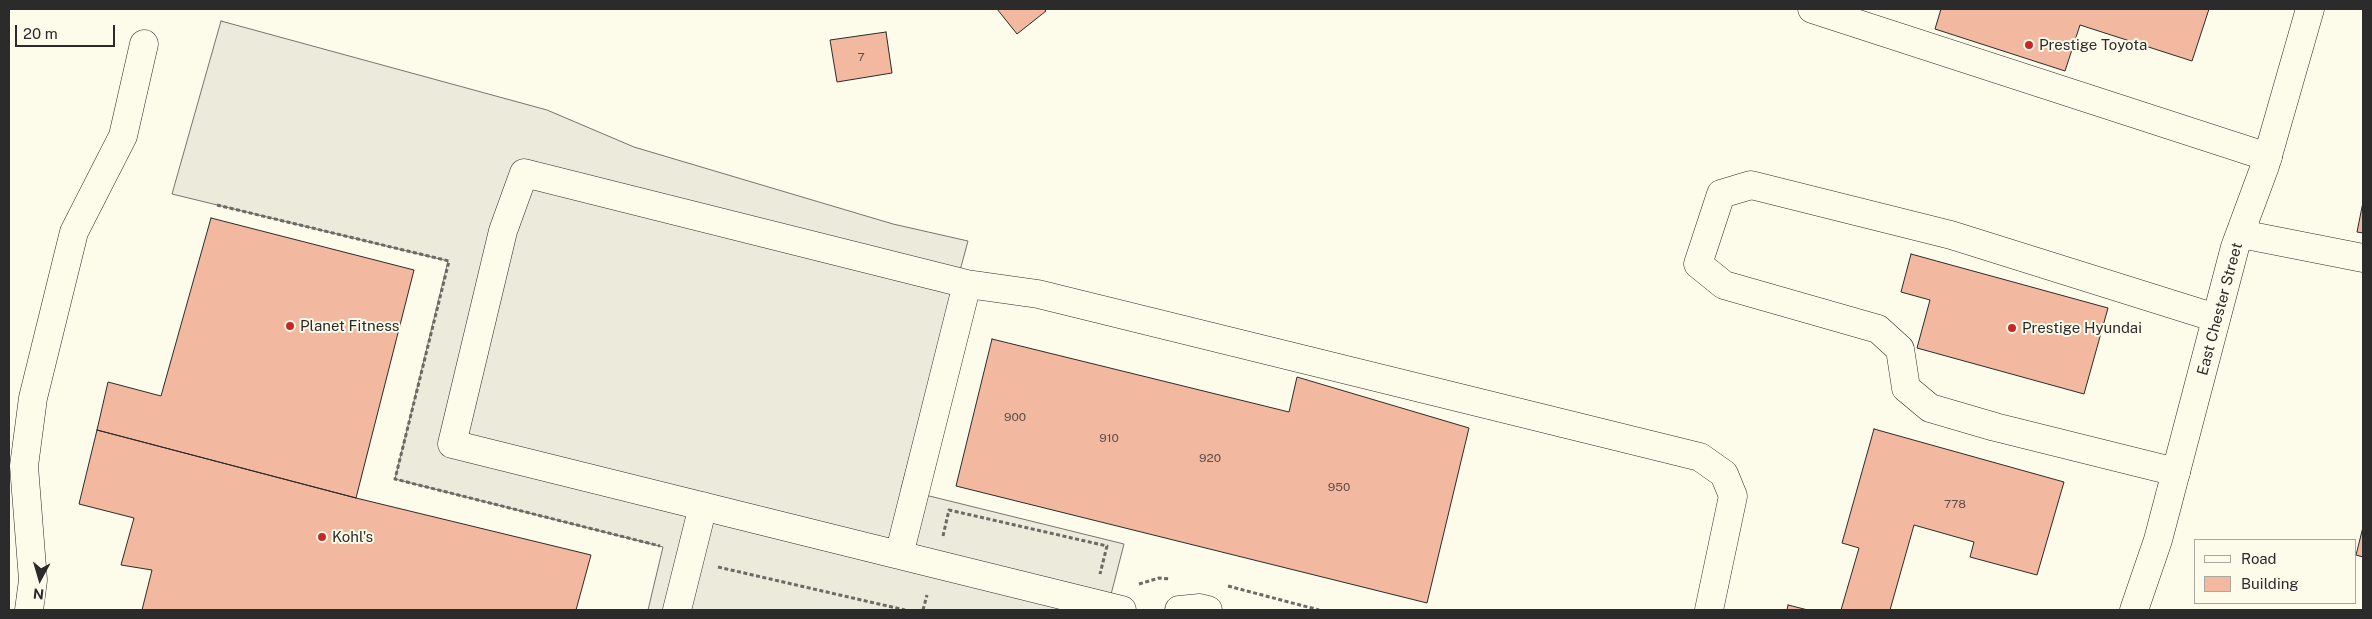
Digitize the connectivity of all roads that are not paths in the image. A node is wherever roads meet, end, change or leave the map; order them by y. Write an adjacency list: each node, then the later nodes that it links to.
1 (1812, 9): 4 (main road)
2 (2310, 9): 4 (main road, East Chester Street)
3 (144, 44): 13 (main road)
4 (2268, 156): 5 (main road, East Chester Street)
5 (2241, 234): 6 (main road); 8 (main road, East Chester Street)
6 (2363, 258)
7 (967, 284): 10 (main road); 11 (main road); 17 (main road)
8 (2216, 318): 9 (main road, East Chester Street); 9 (main road)
9 (2176, 472): 18 (main road, East Chester Street)
10 (703, 506): 11 (main road); 14 (main road)
11 (899, 555): 12 (main road)
12 (1126, 599)
13 (29, 610)
14 (677, 610)
15 (1180, 610): 16 (main road)
16 (1208, 610)
17 (1709, 610)
18 (2134, 610)

